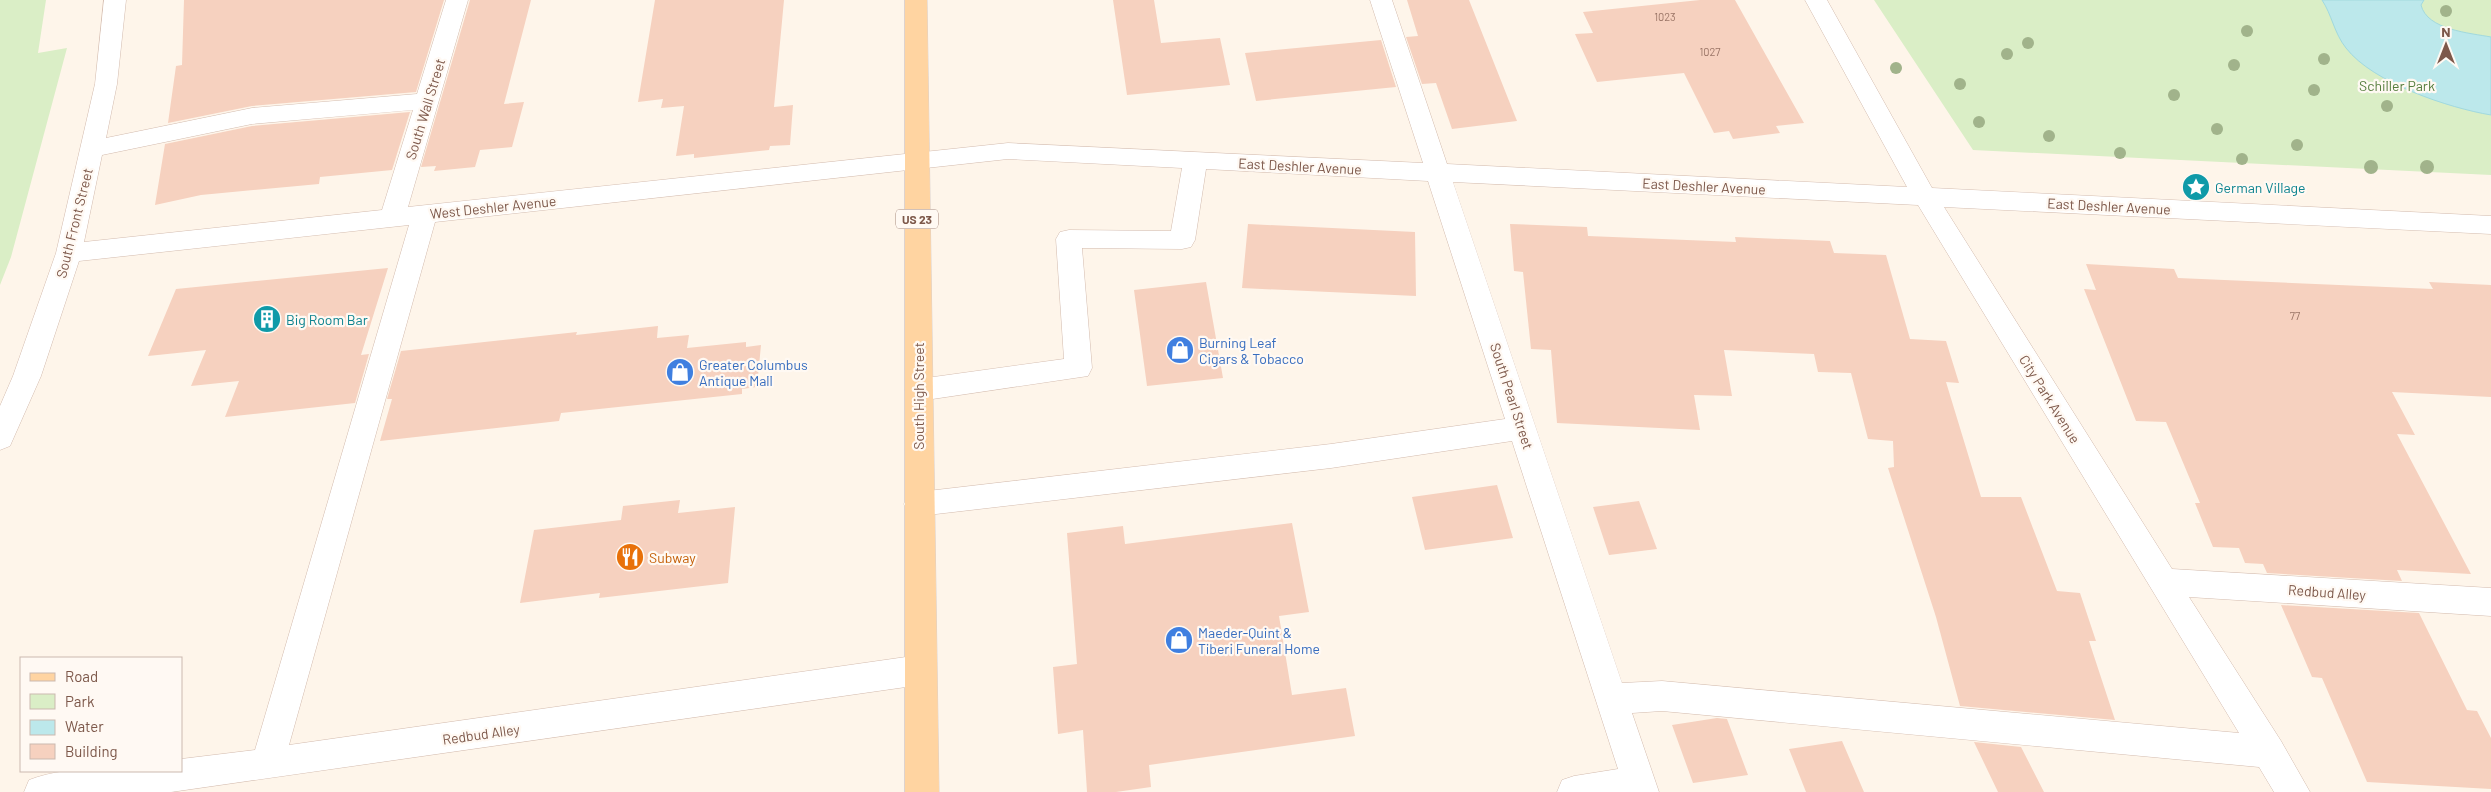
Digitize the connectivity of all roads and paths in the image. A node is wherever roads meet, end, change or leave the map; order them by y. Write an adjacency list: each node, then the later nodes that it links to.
1 (115, 0): 7 (street, South Front Street)
2 (457, 0): 6 (street, South Wall Street)
3 (916, 0): 8 (main road, South High Street / US 23)
4 (1381, 0): 10 (street, South Pearl Street)
5 (1816, 0): 11 (street, City Park Avenue)
6 (427, 101): 7 (street); 13 (street, South Wall Street)
7 (92, 149): 15 (street, South Front Street)
8 (917, 160): 9 (street, East Deshler Avenue); 12 (street, West Deshler Avenue); 16 (main road, South High Street / US 23)
9 (1194, 161): 10 (street, East Deshler Avenue); 16 (street)
10 (1439, 173): 11 (street, East Deshler Avenue); 17 (street, South Pearl Street)
11 (1925, 197): 14 (street, East Deshler Avenue); 20 (street, City Park Avenue)
12 (425, 214): 13 (street, West Deshler Avenue); 25 (street)
13 (392, 218): 15 (street, West Deshler Avenue)
14 (2491, 225)
15 (69, 253): 18 (street, South Front Street)
16 (919, 390): 19 (main road, South High Street / US 23)
17 (1522, 428): 19 (street); 23 (street, South Pearl Street)
18 (0, 438)
19 (919, 504): 22 (main road, South High Street / US 23)
20 (2164, 582): 21 (street, Redbud Alley); 24 (street, City Park Avenue)
21 (2491, 602)
22 (920, 670): 25 (street, Redbud Alley); 28 (main road, South High Street / US 23)
23 (1611, 699): 24 (street); 26 (street, South Pearl Street)
24 (2269, 752): 30 (street, City Park Avenue)
25 (267, 764): 27 (street, Redbud Alley)
26 (1640, 787): 29 (street)
27 (42, 792)
28 (922, 792)
29 (1574, 792)
30 (2293, 792)

